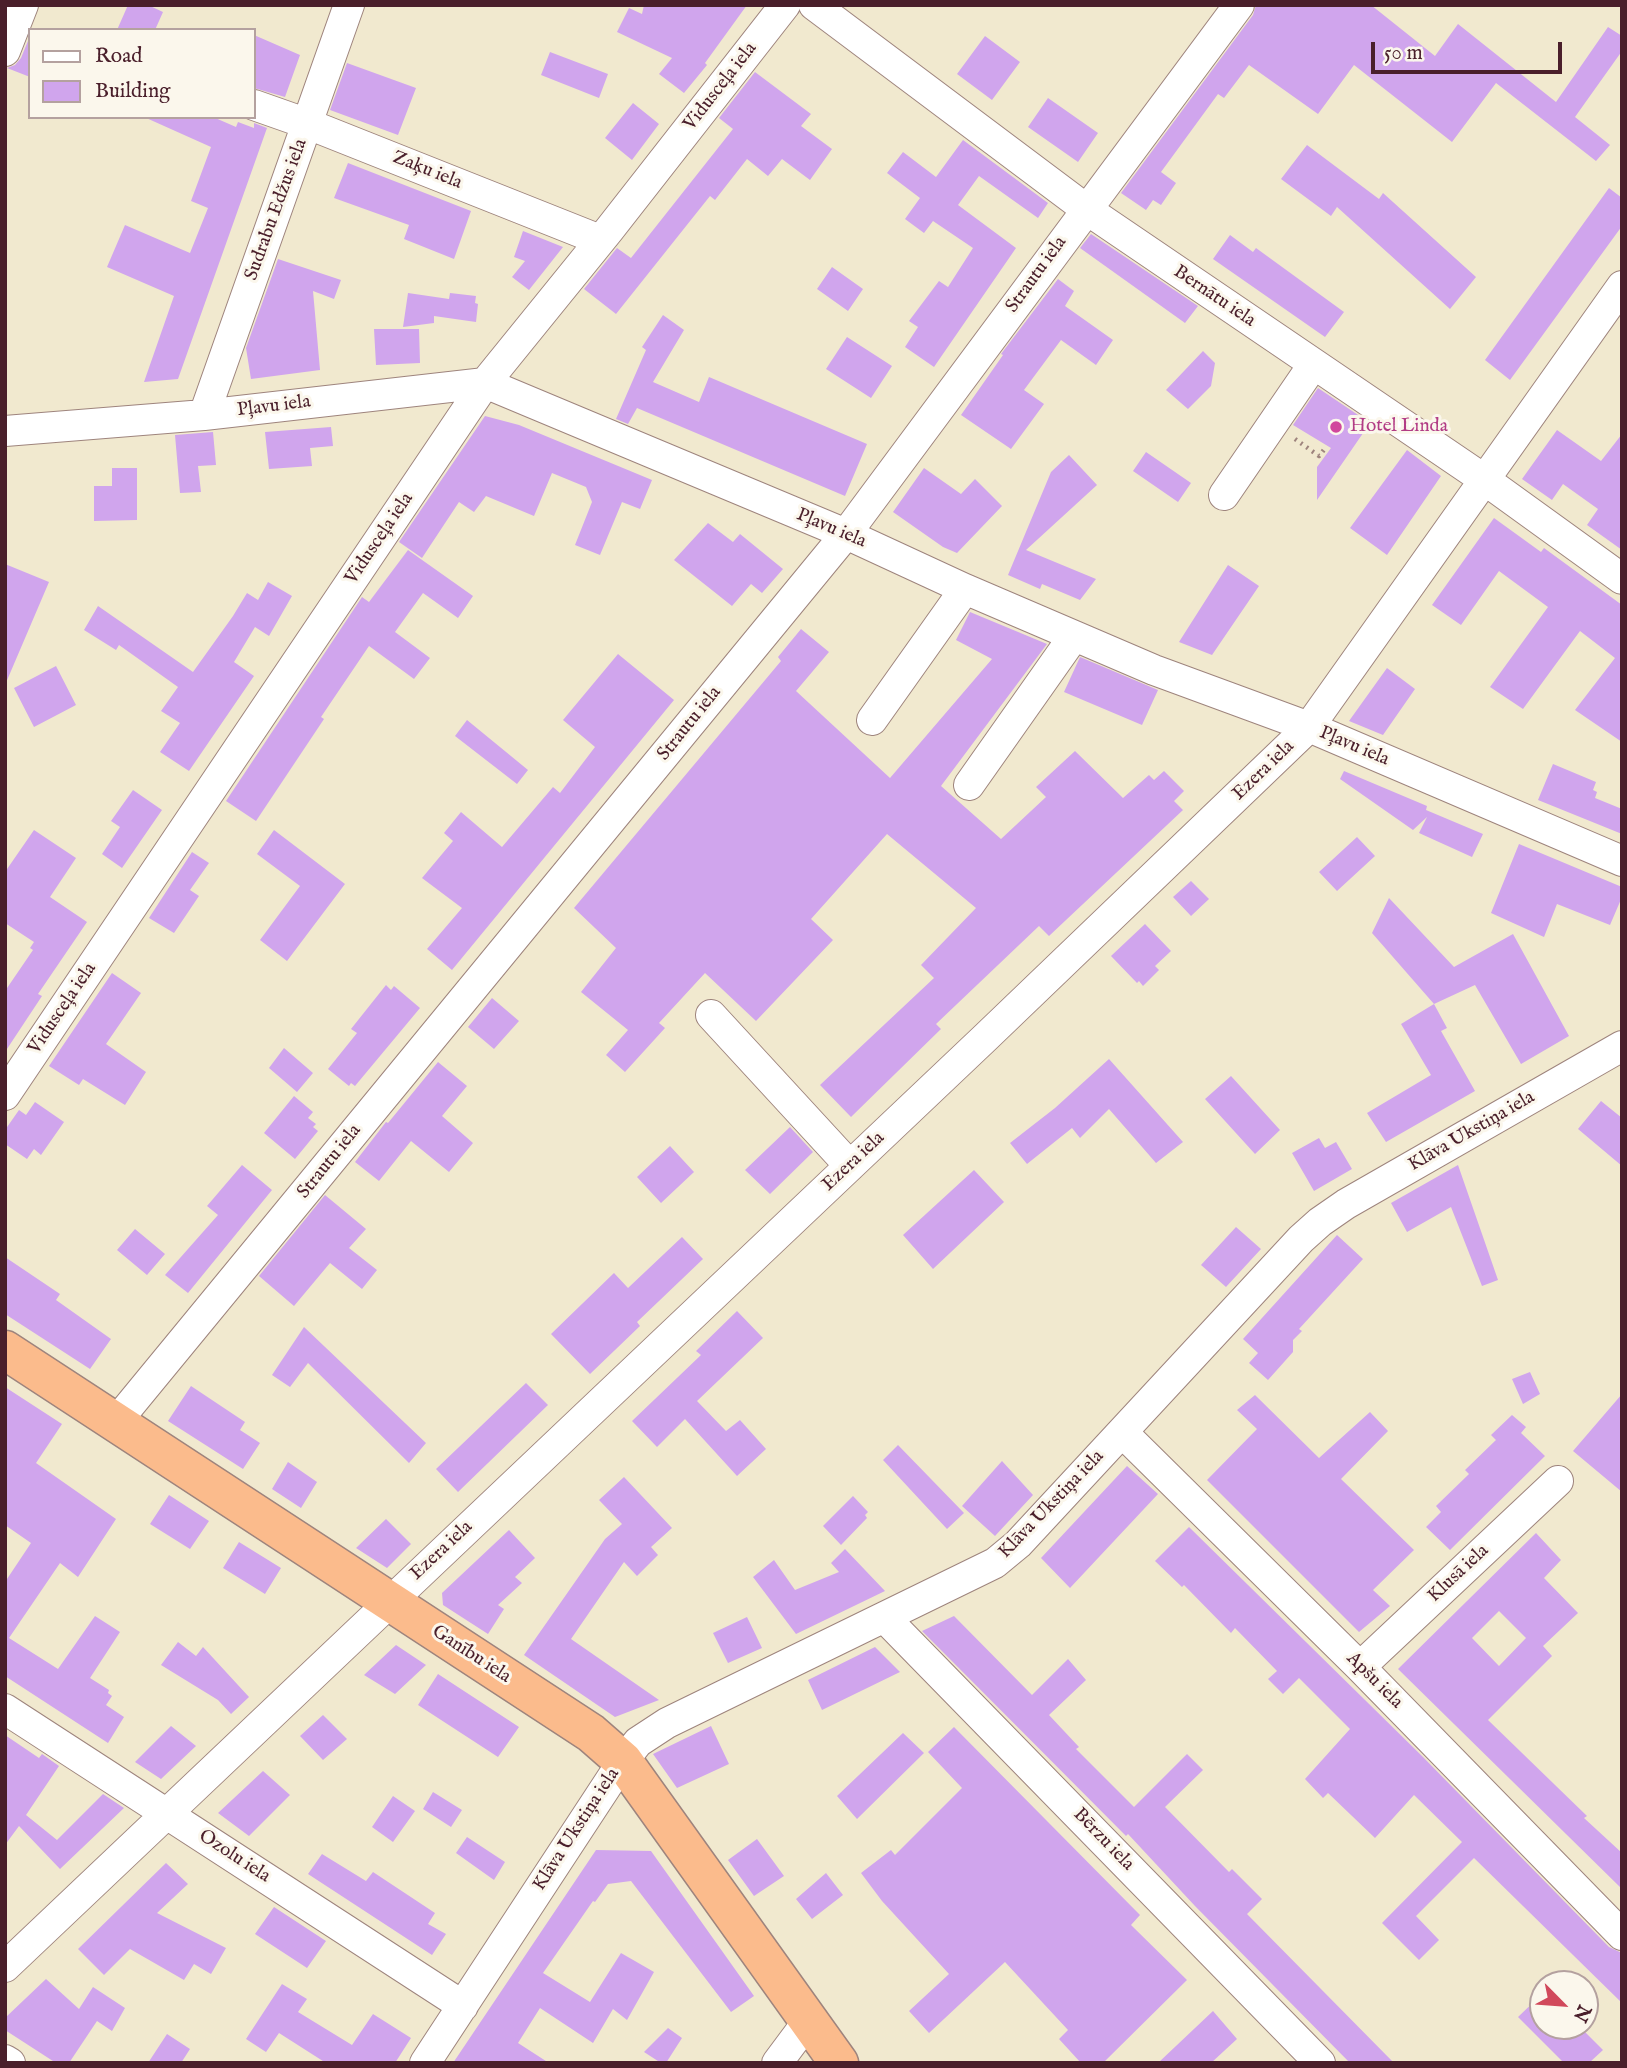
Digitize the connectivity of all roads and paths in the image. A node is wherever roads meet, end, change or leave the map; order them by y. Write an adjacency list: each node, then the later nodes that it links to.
1 (349, 5): 8 (street, Sudrabu Edžus iela)
2 (785, 5): 10 (street, Vidusceļa iela)
3 (814, 5): 9 (street, Bernātu iela)
4 (1239, 5): 9 (street, Strautu iela)
5 (22, 18): 6 (street)
6 (5, 51)
7 (256, 106): 8 (street, Zaķu iela)
8 (308, 124): 10 (street, Zaķu iela); 14 (street, Sudrabu Edžus iela)
9 (1086, 209): 12 (street, Bernātu iela); 20 (street, Strautu iela)
10 (600, 240): 13 (street, Vidusceļa iela)
11 (1622, 286): 18 (street, Ezera iela)
12 (1313, 365): 15 (street); 18 (street, Bernātu iela)
13 (485, 383): 14 (street, Pļavu iela); 20 (street, Pļavu iela); 30 (street, Vidusceļa iela)
14 (204, 415): 16 (street, Pļavu iela)
15 (1273, 422): 17 (path); 19 (street)
16 (5, 431)
17 (1326, 447)
18 (1485, 480): 21 (street, Bernātu iela); 25 (street, Ezera iela)
19 (1224, 495)
20 (846, 534): 22 (street, Pļavu iela); 33 (street, Strautu iela)
21 (1622, 579)
22 (965, 589): 23 (street, Pļavu iela); 24 (street)
23 (1074, 636): 25 (street, Pļavu iela); 26 (street)
24 (872, 720)
25 (1308, 727): 27 (street, Pļavu iela); 31 (street, Ezera iela)
26 (969, 785)
27 (1622, 861)
28 (710, 1015): 31 (street)
29 (1622, 1046): 34 (street, Klāva Ukstiņa iela)
30 (5, 1095)
31 (850, 1166): 36 (street, Ezera iela)
32 (5, 1350): 33 (highway, Ganību iela)
33 (116, 1422): 36 (highway, Ganību iela)
34 (1122, 1432): 37 (street, Klāva Ukstiņa iela); 38 (street, Apšu iela)
35 (1558, 1481): 38 (street, Klusā iela)
36 (390, 1601): 40 (highway, Ganību iela); 41 (street, Ezera iela)
37 (886, 1618): 40 (street, Klāva Ukstiņa iela); 51 (street, Bērzu iela)
38 (1360, 1667): 42 (street, Apšu iela)
39 (5, 1709): 41 (street, Ozolu iela)
40 (623, 1761): 44 (street, Klāva Ukstiņa iela); 45 (highway, Ganību iela)
41 (167, 1814): 43 (street, Ezera iela); 44 (street, Ozolu iela)
42 (1622, 1935)
43 (5, 1967)
44 (463, 2006): 48 (street, Klāva Ukstiņa iela)
45 (809, 2020): 49 (street); 50 (highway, Ganību iela)
46 (5, 2060): 47 (street)
47 (10, 2063)
48 (425, 2063)
49 (778, 2063)
50 (839, 2063)
51 (1320, 2063)

